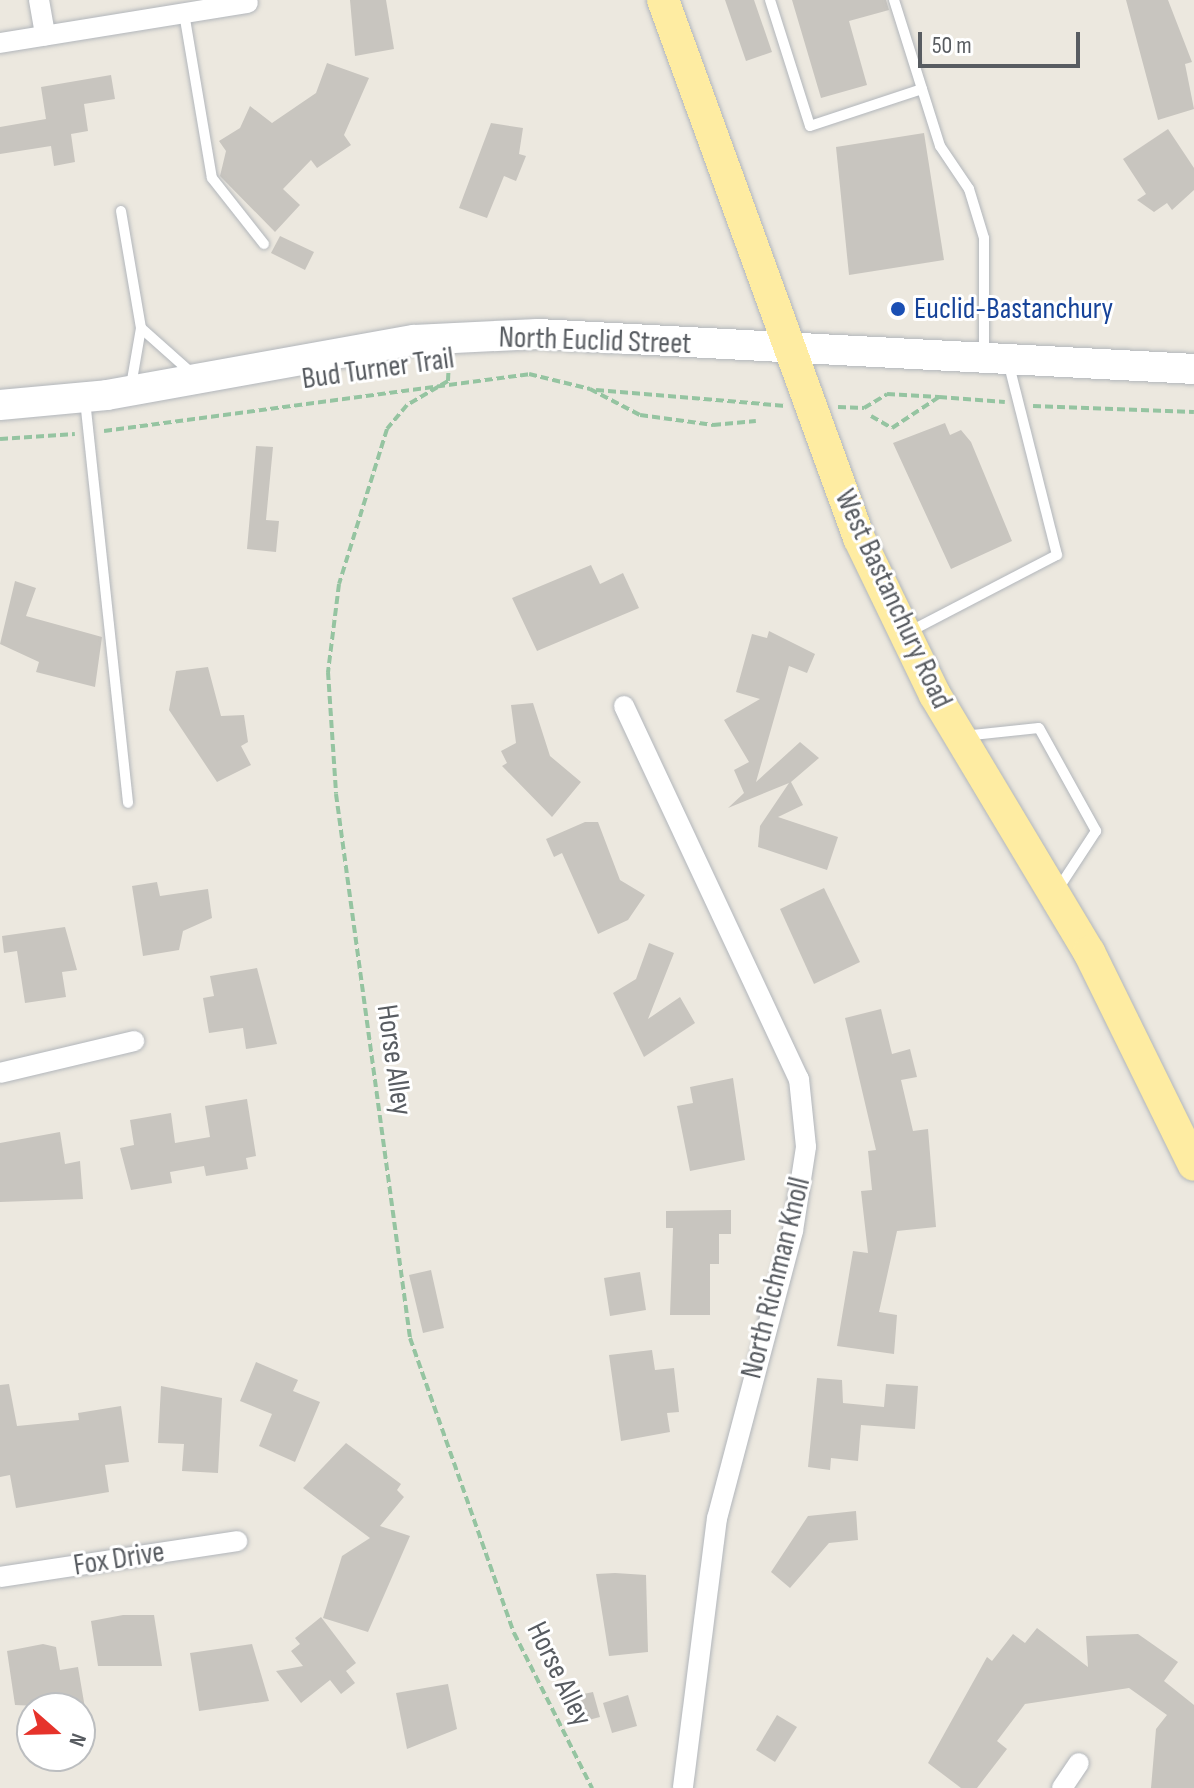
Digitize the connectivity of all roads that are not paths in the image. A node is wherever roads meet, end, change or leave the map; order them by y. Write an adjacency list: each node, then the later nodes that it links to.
1 (39, 0): 7 (street)
2 (663, 0): 13 (main road, West Bastanchury Road)
3 (770, 0): 9 (lane)
4 (894, 0): 9 (lane)
5 (248, 3): 6 (street)
6 (184, 13): 7 (street); 11 (lane)
7 (45, 35): 8 (street)
8 (0, 43)
9 (922, 89): 14 (lane)
10 (121, 211): 12 (lane)
11 (264, 244)
12 (141, 328): 16 (lane); 17 (lane)
13 (787, 350): 14 (main road, North Euclid Street); 16 (main road, North Euclid Street); 20 (main road, West Bastanchury Road)
14 (995, 358): 15 (main road, North Euclid Street); 20 (lane)
15 (1194, 369)
16 (197, 378): 17 (main road, North Euclid Street)
17 (130, 391): 18 (main road, North Euclid Street)
18 (85, 398): 19 (main road, North Euclid Street); 23 (lane)
19 (0, 405)
20 (905, 633): 22 (main road, West Bastanchury Road)
21 (624, 706): 31 (street, North Richman Knoll)
22 (960, 736): 24 (main road, West Bastanchury Road); 24 (lane)
23 (128, 803)
24 (1054, 894): 27 (main road, West Bastanchury Road)
25 (134, 1041): 26 (street)
26 (0, 1073)
27 (1194, 1165)
28 (237, 1541): 29 (street, Fox Drive)
29 (0, 1577)
30 (1079, 1763): 32 (street)
31 (683, 1788)
32 (1062, 1788)

